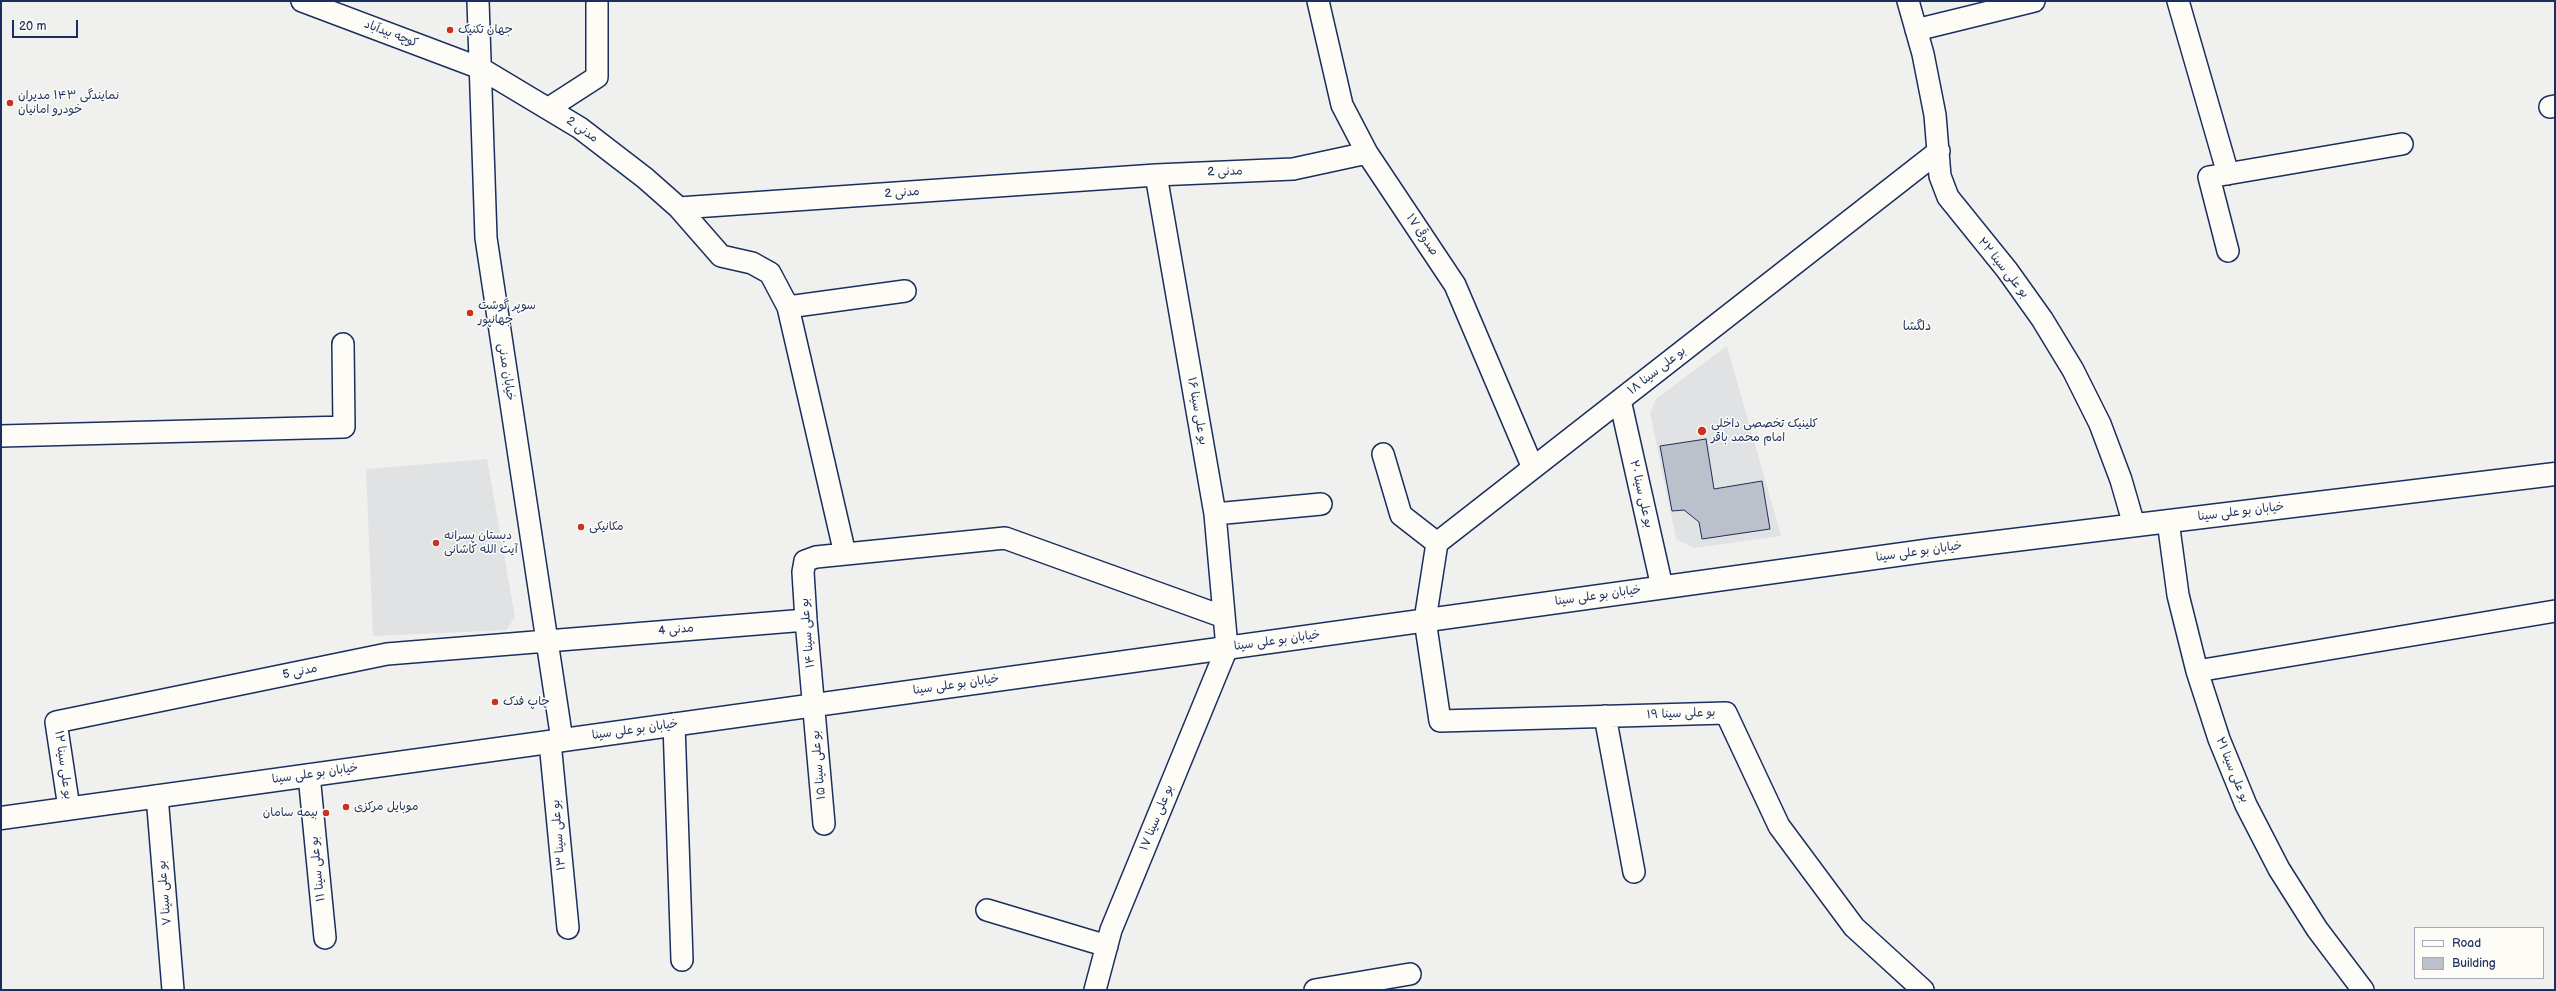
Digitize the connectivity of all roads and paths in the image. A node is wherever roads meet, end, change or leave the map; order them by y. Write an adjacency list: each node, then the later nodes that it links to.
1 (302, 1): 10 (street, کوچه بیدآباد)
2 (478, 1): 10 (street, خیابان مدنی)
3 (598, 1): 11 (street)
4 (1318, 1): 14 (street, صدوقی ۱۷)
5 (1908, 1): 9 (street, بو علی سینا ۲۲)
6 (2034, 1): 8 (street)
7 (2178, 1): 15 (street)
8 (1982, 6): 9 (street)
9 (1916, 30): 13 (street, بو علی سینا ۲۲)
10 (480, 68): 11 (street, مدنی 2); 38 (street, خیابان مدنی)
11 (549, 108): 17 (street, مدنی 2)
12 (2402, 144): 15 (street)
13 (1939, 152): 22 (street, بو علی سینا ۱۸); 30 (street, بو علی سینا ۲۲)
14 (1367, 153): 16 (street, مدنی 2); 25 (street, صدوقی ۱۷)
15 (2228, 174): 18 (street)
16 (1156, 175): 17 (street, مدنی 2); 28 (street, بو علی سینا ۱۶)
17 (679, 208): 20 (street)
18 (2228, 251)
19 (905, 291): 20 (street)
20 (788, 307): 32 (street)
21 (343, 344): 23 (street)
22 (1620, 400): 25 (street, بو علی سینا ۱۸); 33 (street, بو علی سینا ۲۰)
23 (1, 436)
24 (1383, 454): 31 (street)
25 (1534, 468): 31 (street, بو علی سینا ۱۸)
26 (2555, 474): 29 (main road, خیابان بو علی سینا)
27 (1321, 504): 28 (street)
28 (1215, 514): 35 (street, بو علی سینا ۱۶)
29 (2168, 521): 30 (main road, خیابان بو علی سینا); 40 (street, بو علی سینا ۲۱)
30 (2134, 525): 33 (main road, خیابان بو علی سینا)
31 (1437, 544): 37 (street)
32 (845, 554): 35 (street); 36 (street, بو علی سینا ۱۴)
33 (1662, 587): 37 (main road, خیابان بو علی سینا)
34 (2555, 611): 40 (street)
35 (1224, 617): 39 (street, بو علی سینا ۱۶)
36 (806, 620): 38 (street, مدنی 4); 41 (street, بو علی سینا ۱۴)
37 (1425, 620): 39 (main road, خیابان بو علی سینا); 42 (street, بو علی سینا ۱۹)
38 (546, 641): 43 (street, مدنی 5); 45 (street, خیابان مدنی)
39 (1227, 648): 41 (main road, خیابان بو علی سینا); 55 (street, بو علی سینا ۱۷)
40 (2196, 671): 62 (street, بو علی سینا ۲۱)
41 (814, 705): 44 (main road, خیابان بو علی سینا); 50 (street, بو علی سینا ۱۵)
42 (1605, 716): 51 (street); 61 (street, بو علی سینا ۱۹)
43 (56, 722): 48 (street, بو علی سینا ۱۲)
44 (674, 724): 45 (main road, خیابان بو علی سینا); 56 (street)
45 (556, 741): 46 (main road, خیابان بو علی سینا); 53 (street, بو علی سینا ۱۳)
46 (309, 775): 47 (main road, خیابان بو علی سینا); 54 (street, بو علی سینا ۱۱)
47 (157, 796): 48 (main road, خیابان بو علی سینا); 58 (street, بو علی سینا ۷)
48 (69, 808): 49 (main road, خیابان بو علی سینا)
49 (1, 818)
50 (824, 824)
51 (1634, 872)
52 (987, 910): 55 (street)
53 (568, 928)
54 (325, 938)
55 (1107, 946): 59 (street, بو علی سینا ۱۷)
56 (682, 960)
57 (1410, 974): 60 (street)
58 (173, 990)
59 (1095, 990)
60 (1315, 990)
61 (1923, 990)
62 (2363, 990)

